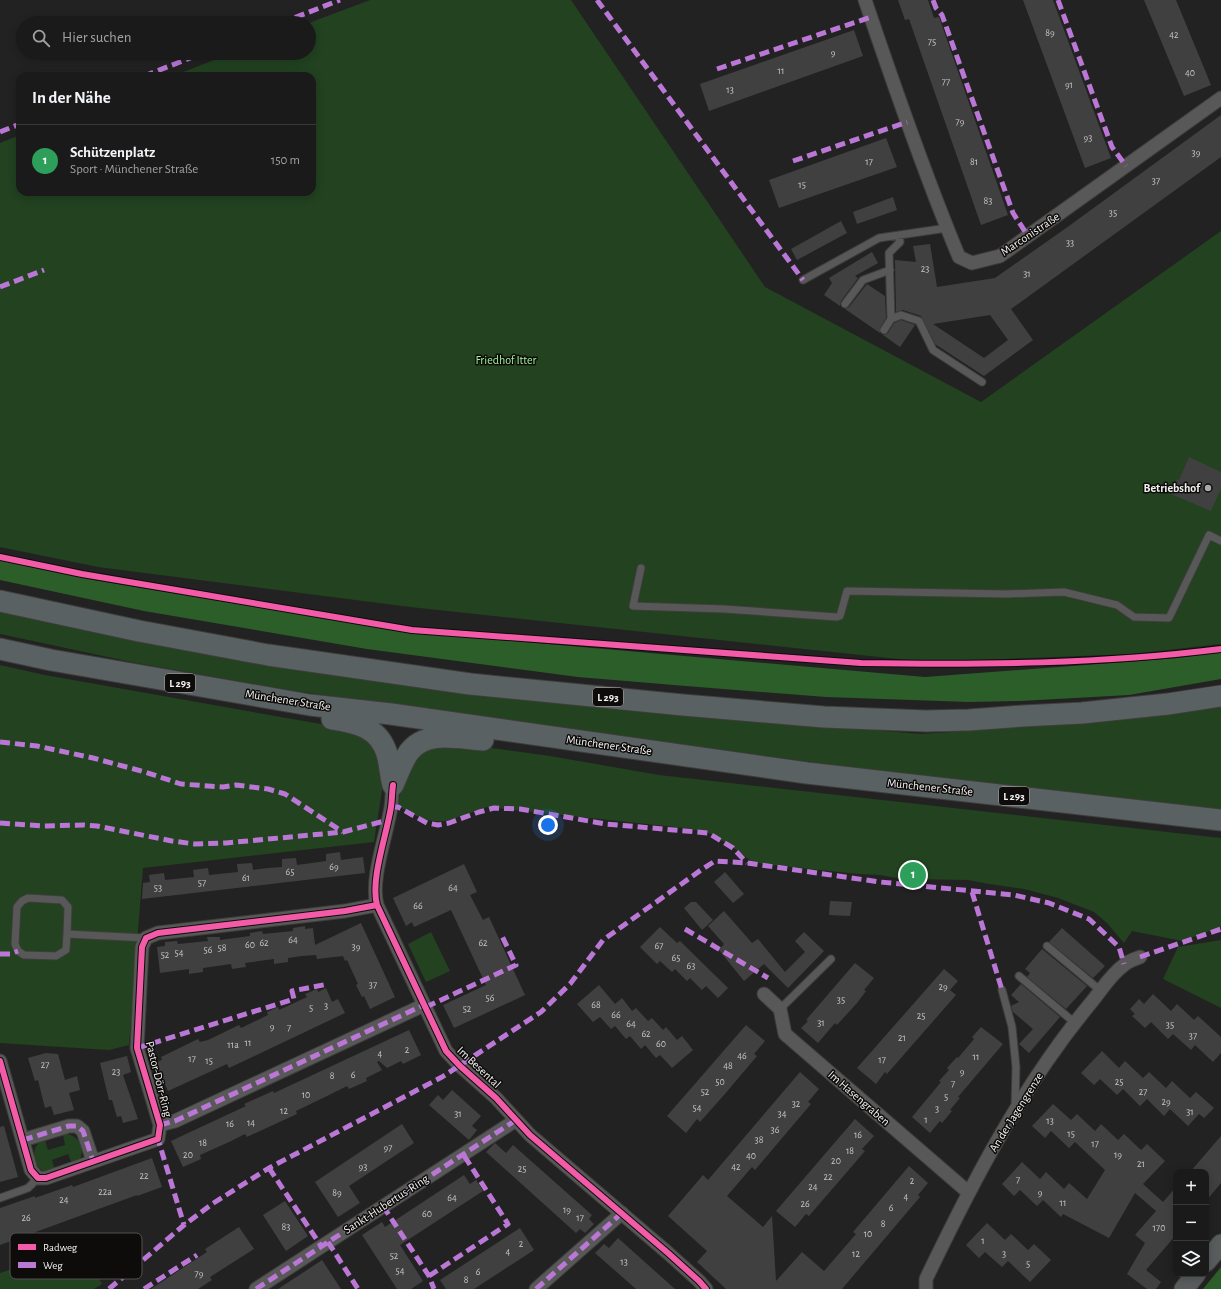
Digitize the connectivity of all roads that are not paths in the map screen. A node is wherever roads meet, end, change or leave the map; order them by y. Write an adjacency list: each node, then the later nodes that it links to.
1 (865, 0): 3 (street, Marconistraße)
2 (1221, 98): 3 (street, Marconistraße)
3 (947, 228): 4 (lane)
4 (899, 235): 5 (lane); 6 (lane)
5 (890, 270): 7 (lane); 8 (lane)
6 (803, 280)
7 (845, 304)
8 (891, 319): 9 (lane); 10 (lane)
9 (884, 330)
10 (982, 382)
11 (1221, 541): 12 (lane)
12 (641, 568)
13 (0, 601): 15 (main road, L 293)
14 (0, 649): 16 (main road, Münchener Straße / L 293)
15 (1221, 696)
16 (310, 705): 17 (main road, Münchener Straße / L 293); 18 (main road)
17 (512, 731): 18 (main road); 19 (main road, Münchener Straße / L 293)
18 (393, 785): 20 (street, Im Besental)
19 (1221, 820)
20 (377, 905): 22 (street); 30 (street, Im Besental)
21 (67, 934): 21 (lane); 22 (lane)
22 (146, 938): 36 (street, Pastor-Dörr-Ring)
23 (1047, 946): 28 (lane)
24 (1140, 957): 28 (street, An der Jagengrenze)
25 (831, 958): 31 (lane)
26 (1020, 976): 32 (lane)
27 (1002, 990): 34 (lane)
28 (1101, 991): 32 (street, An der Jagengrenze)
29 (764, 994): 31 (street)
30 (424, 1005): 35 (street, Im Besental); 36 (street, Pastor-Dörr-Ring)
31 (780, 1009): 40 (street, Im Hasengraben)
32 (1075, 1023): 34 (street, An der Jagengrenze)
33 (0, 1061): 37 (street)
34 (1014, 1112): 40 (street, An der Jagengrenze)
35 (516, 1120): 42 (street, Im Besental); 46 (street, Sankt-Hubertus-Ring)
36 (160, 1125): 38 (street, Pastor-Dörr-Ring)
37 (23, 1140): 38 (street); 39 (street)
38 (93, 1161): 39 (street, Pastor-Dörr-Ring)
39 (38, 1178): 41 (lane)
40 (968, 1192): 49 (street, An der Jagengrenze)
41 (0, 1198)
42 (622, 1214): 47 (street); 48 (street, Im Besental)
43 (1221, 1244): 44 (street)
44 (1209, 1258)
45 (1194, 1277): 50 (street)
46 (256, 1289)
47 (536, 1289)
48 (706, 1289)
49 (926, 1289)
50 (1184, 1289)

